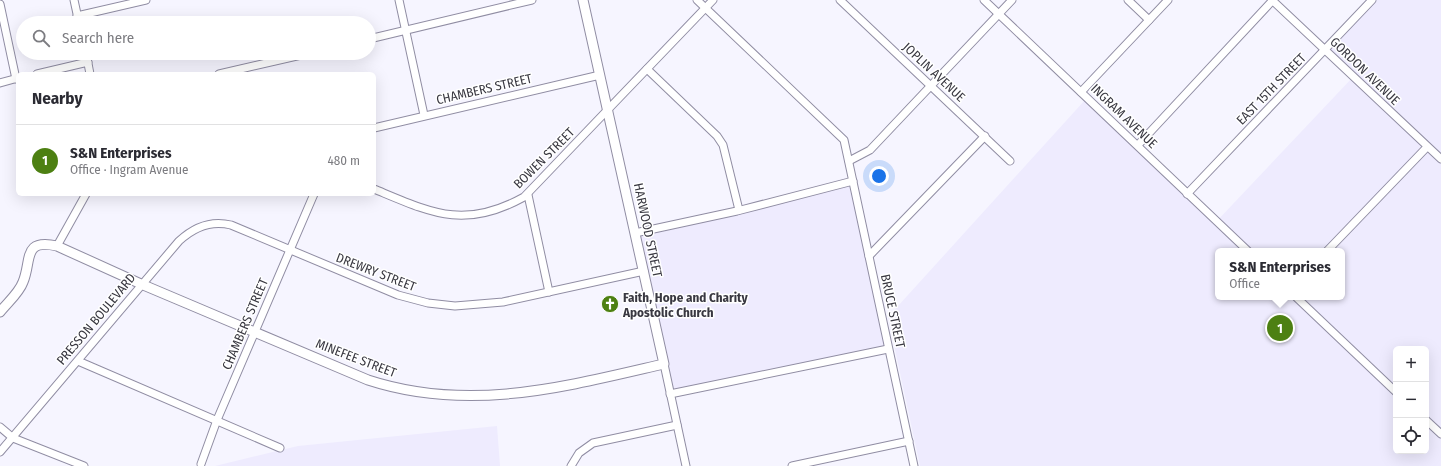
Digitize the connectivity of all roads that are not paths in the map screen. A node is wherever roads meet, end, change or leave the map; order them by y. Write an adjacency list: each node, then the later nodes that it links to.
1 (74, 0): 18 (street)
2 (146, 0): 19 (street)
3 (399, 0): 21 (street)
4 (532, 0): 21 (street)
5 (584, 0): 30 (street, HARWOOD STREET)
6 (697, 0): 16 (street, BRUCE STREET)
7 (713, 0): 16 (street, BOWEN STREET)
8 (840, 0): 34 (street, JOPLIN AVENUE)
9 (984, 0): 17 (street, INGRAM AVENUE)
10 (1012, 0): 17 (street)
11 (1128, 0): 20 (street)
12 (1168, 0): 20 (street)
13 (1273, 0): 23 (street, GORDON AVENUE); 40 (street)
14 (1372, 0): 23 (street, EAST 15TH STREET)
15 (0, 4): 31 (street)
16 (705, 8): 26 (street, BOWEN STREET); 43 (street, BRUCE STREET)
17 (999, 14): 34 (street); 35 (street, INGRAM AVENUE)
18 (77, 16)
19 (89, 16)
20 (1149, 20): 35 (street)
21 (406, 31): 22 (street); 37 (street)
22 (376, 37)
23 (1325, 49): 41 (street, GORDON AVENUE); 47 (street, EAST 15TH STREET)
24 (280, 60): 29 (street)
25 (88, 62): 27 (street); 28 (street)
26 (647, 69): 36 (street, BOWEN STREET); 51 (street)
27 (46, 72)
28 (90, 72)
29 (228, 72)
30 (600, 74): 36 (street, HARWOOD STREET); 37 (street, CHAMBERS STREET)
31 (16, 75)
32 (16, 79): 33 (street)
33 (0, 83)
34 (931, 86): 39 (street, JOPLIN AVENUE); 43 (street)
35 (1081, 92): 40 (street, INGRAM AVENUE)
36 (608, 110): 48 (street, BOWEN STREET); 53 (street, HARWOOD STREET)
37 (424, 115): 38 (street, CHAMBERS STREET)
38 (376, 127)
39 (985, 136): 44 (street, JOPLIN AVENUE); 58 (street)
40 (1138, 145): 47 (street, INGRAM AVENUE)
41 (1427, 147): 42 (street, GORDON AVENUE); 56 (street)
42 (1441, 159)
43 (849, 162): 45 (street, BRUCE STREET)
44 (1010, 162)
45 (853, 181): 51 (street); 58 (street, BRUCE STREET)
46 (376, 190): 48 (street, BOWEN STREET)
47 (1187, 194): 55 (street, INGRAM AVENUE)
48 (528, 195): 61 (street)
49 (85, 196): 54 (street)
50 (313, 196): 57 (street, CHAMBERS STREET)
51 (739, 210): 53 (street)
52 (224, 223): 57 (street, DREWRY STREET); 60 (street, PRESSON BOULEVARD)
53 (635, 233): 59 (street, HARWOOD STREET)
54 (57, 246): 60 (street, MINEFEE STREET); 63 (street)
55 (1245, 248)
56 (1330, 248)
57 (291, 250): 61 (street, DREWRY STREET); 64 (street, CHAMBERS STREET)
58 (869, 256): 65 (street, BRUCE STREET)
59 (644, 272): 61 (street, DREWRY STREET); 67 (street, HARWOOD STREET)
60 (141, 284): 64 (street, MINEFEE STREET); 66 (street, PRESSON BOULEVARD)
61 (549, 292)
62 (1299, 300): 68 (street)
63 (0, 312)
64 (255, 332): 67 (street, MINEFEE STREET); 70 (street, CHAMBERS STREET)
65 (888, 349): 69 (street); 76 (street, BRUCE STREET)
66 (78, 361): 70 (street); 75 (street, PRESSON BOULEVARD)
67 (664, 364): 69 (street, HARWOOD STREET)
68 (1393, 389)
69 (670, 394): 72 (street, HARWOOD STREET)
70 (217, 420): 77 (street); 79 (street, CHAMBERS STREET)
71 (1429, 423): 74 (street)
72 (677, 425): 81 (street); 82 (street, HARWOOD STREET)
73 (0, 427): 75 (street)
74 (1441, 434)
75 (12, 438): 78 (street, PRESSON BOULEVARD); 80 (street)
76 (908, 441): 83 (street); 84 (street, BRUCE STREET)
77 (280, 448)
78 (0, 452)
79 (201, 464)
80 (84, 466)
81 (571, 466)
82 (686, 466)
83 (792, 466)
84 (914, 466)

